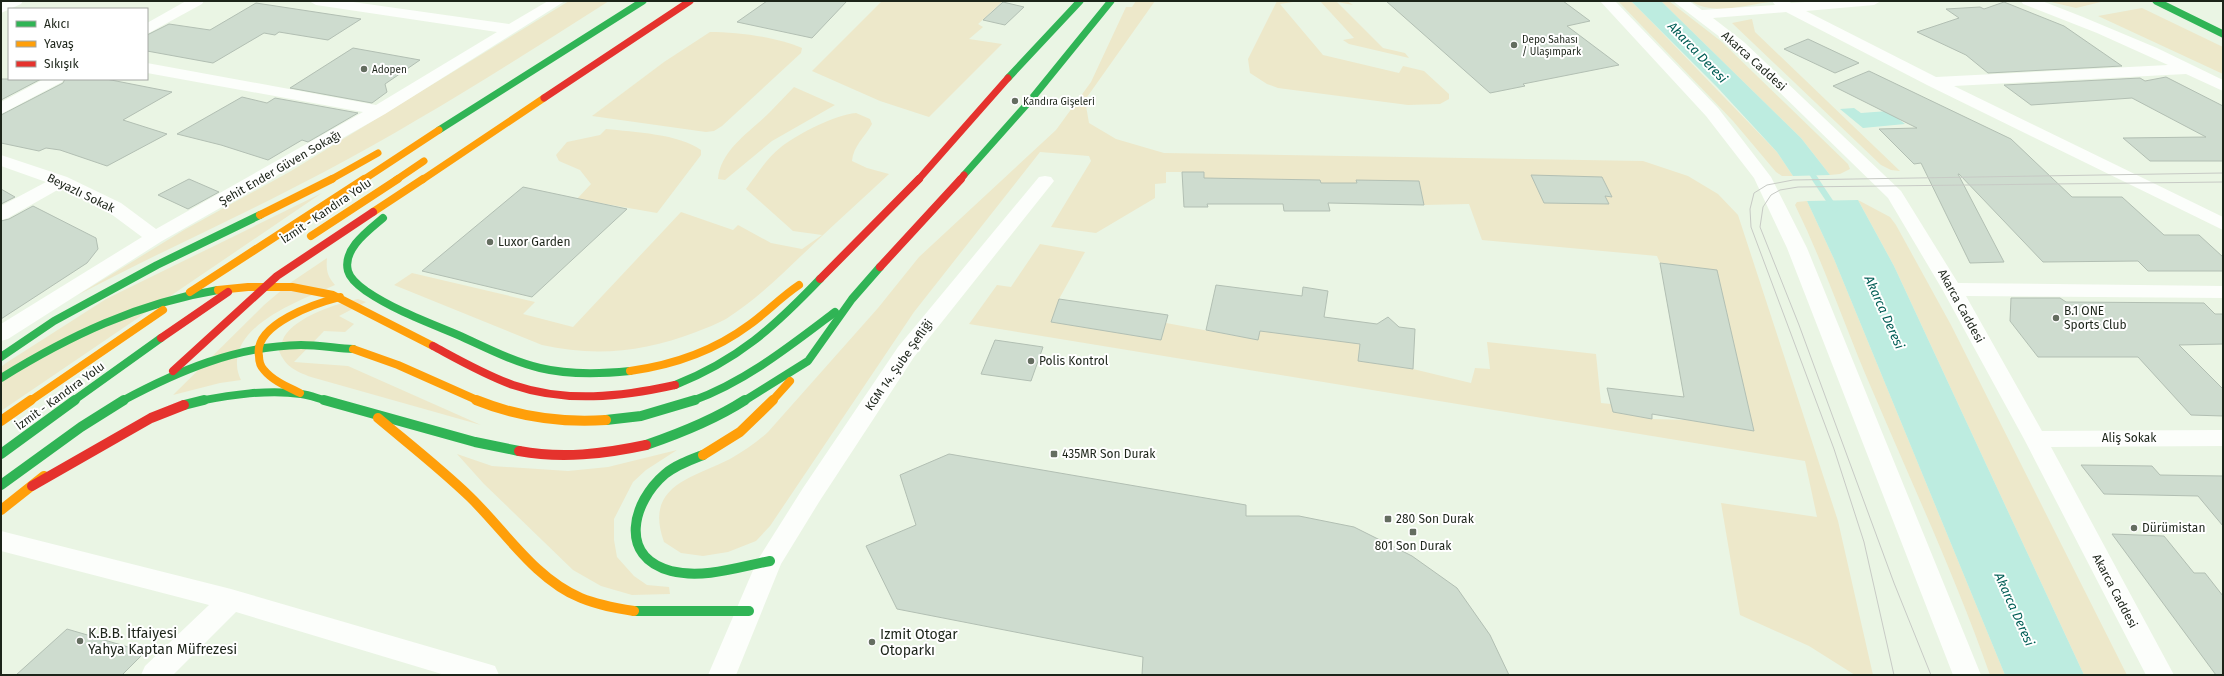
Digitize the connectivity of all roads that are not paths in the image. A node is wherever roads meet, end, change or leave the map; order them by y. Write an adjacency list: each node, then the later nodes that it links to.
1 (16, 1): 16 (street)
2 (197, 1): 18 (street)
3 (316, 1): 19 (street)
4 (558, 1): 19 (street, Şehit Ender Güven Sokağı)
5 (643, 1): 25 (highway, İzmit - Kandıra Yolu)
6 (674, 1): 20 (highway)
7 (690, 1): 34 (highway)
8 (1080, 1): 41 (highway)
9 (1111, 1): 45 (highway)
10 (1607, 1): 69 (street)
11 (1680, 1): 17 (street, Akarca Caddesi)
12 (1874, 1): 15 (street)
13 (2028, 1): 23 (street)
14 (2156, 1): 21 (highway)
15 (1783, 4): 17 (street); 26 (street)
16 (1, 9)
17 (1701, 15): 43 (street, Akarca Caddesi)
18 (148, 28)
19 (510, 29): 29 (street, Şehit Ender Güven Sokağı)
20 (627, 31)
21 (2223, 34)
22 (148, 68): 29 (street)
23 (2188, 69): 26 (street); 27 (street)
24 (54, 80): 28 (street)
25 (512, 82): 30 (highway); 54 (highway, İzmit - Kandıra Yolu)
26 (1933, 82): 38 (street)
27 (2223, 86)
28 (1, 109)
29 (379, 110): 39 (street, Şehit Ender Güven Sokağı)
30 (428, 126)
31 (386, 149): 48 (highway)
32 (433, 156): 40 (highway, İzmit - Kandıra Yolu)
33 (1, 160): 36 (street, Beyazlı Sokak)
34 (431, 175): 46 (highway); 52 (highway)
35 (1045, 180): 63 (street, KGM 14. Şube Şefliği)
36 (61, 181): 37 (street); 39 (street, Beyazlı Sokak)
37 (1, 214)
38 (2223, 224)
39 (155, 237): 47 (street, Şehit Ender Güven Sokağı)
40 (300, 243)
41 (837, 260): 46 (highway); 50 (highway)
42 (248, 279): 58 (highway, İzmit - Kandıra Yolu)
43 (1952, 289): 44 (street); 56 (street, Akarca Caddesi)
44 (2223, 292)
45 (852, 299): 49 (highway); 59 (highway)
46 (384, 302): 51 (highway)
47 (1, 334)
48 (1, 357)
49 (808, 361): 53 (highway); 63 (highway)
50 (1, 378)
51 (301, 394): 53 (highway); 60 (highway)
52 (132, 406)
53 (371, 412): 65 (highway)
54 (1, 421)
55 (2223, 438): 56 (street, Aliş Sokak)
56 (2035, 439): 70 (street, Akarca Caddesi)
57 (82, 446): 60 (highway)
58 (1, 454)
59 (1, 485)
60 (32, 486): 61 (highway)
61 (1, 510)
62 (1, 541): 64 (street)
63 (770, 561): 65 (street, KGM 14. Şube Şefliği)
64 (231, 600): 66 (street); 67 (street)
65 (749, 611): 68 (street, KGM 14. Şube Şefliği)
66 (156, 675)
67 (485, 675)
68 (722, 675)
69 (1967, 675)
70 (2160, 675)

